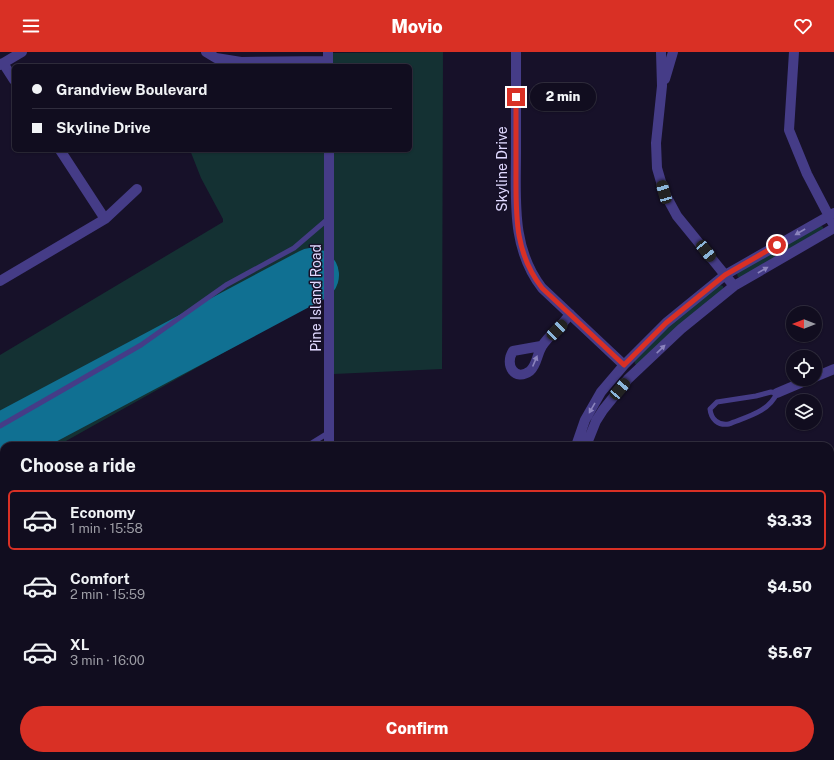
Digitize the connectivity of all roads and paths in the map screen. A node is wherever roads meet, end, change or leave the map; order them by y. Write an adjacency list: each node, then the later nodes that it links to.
1 (22, 52): 8 (street)
2 (206, 52): 7 (street)
3 (516, 52): 21 (street, Skyline Drive)
4 (661, 52): 10 (street)
5 (673, 52): 10 (street)
6 (794, 52): 14 (street)
7 (328, 60)
8 (2, 64): 9 (street)
9 (12, 77)
10 (662, 86): 18 (street)
11 (61, 152): 16 (street)
12 (329, 152): 15 (street, Pine Island Road)
13 (137, 189): 16 (street)
14 (831, 214): 17 (street); 18 (street, one-way to 18)
15 (329, 218): 28 (lane); 29 (street, Pine Island Road)
16 (105, 219): 19 (street)
17 (834, 228): 20 (street, one-way to 17)
18 (725, 275): 20 (street); 23 (street)
19 (0, 281)
20 (734, 286): 33 (street, one-way to 20)
21 (570, 314): 22 (street); 23 (street, Skyline Drive)
22 (541, 346)
23 (624, 365): 32 (street, one-way to 32)
24 (834, 369): 25 (street)
25 (822, 374)
26 (794, 386): 27 (street)
27 (777, 393): 27 (lane)
28 (0, 426)
29 (329, 432): 30 (lane); 31 (street, Pine Island Road)
30 (313, 442)
31 (329, 442)
32 (577, 442)
33 (588, 442)

